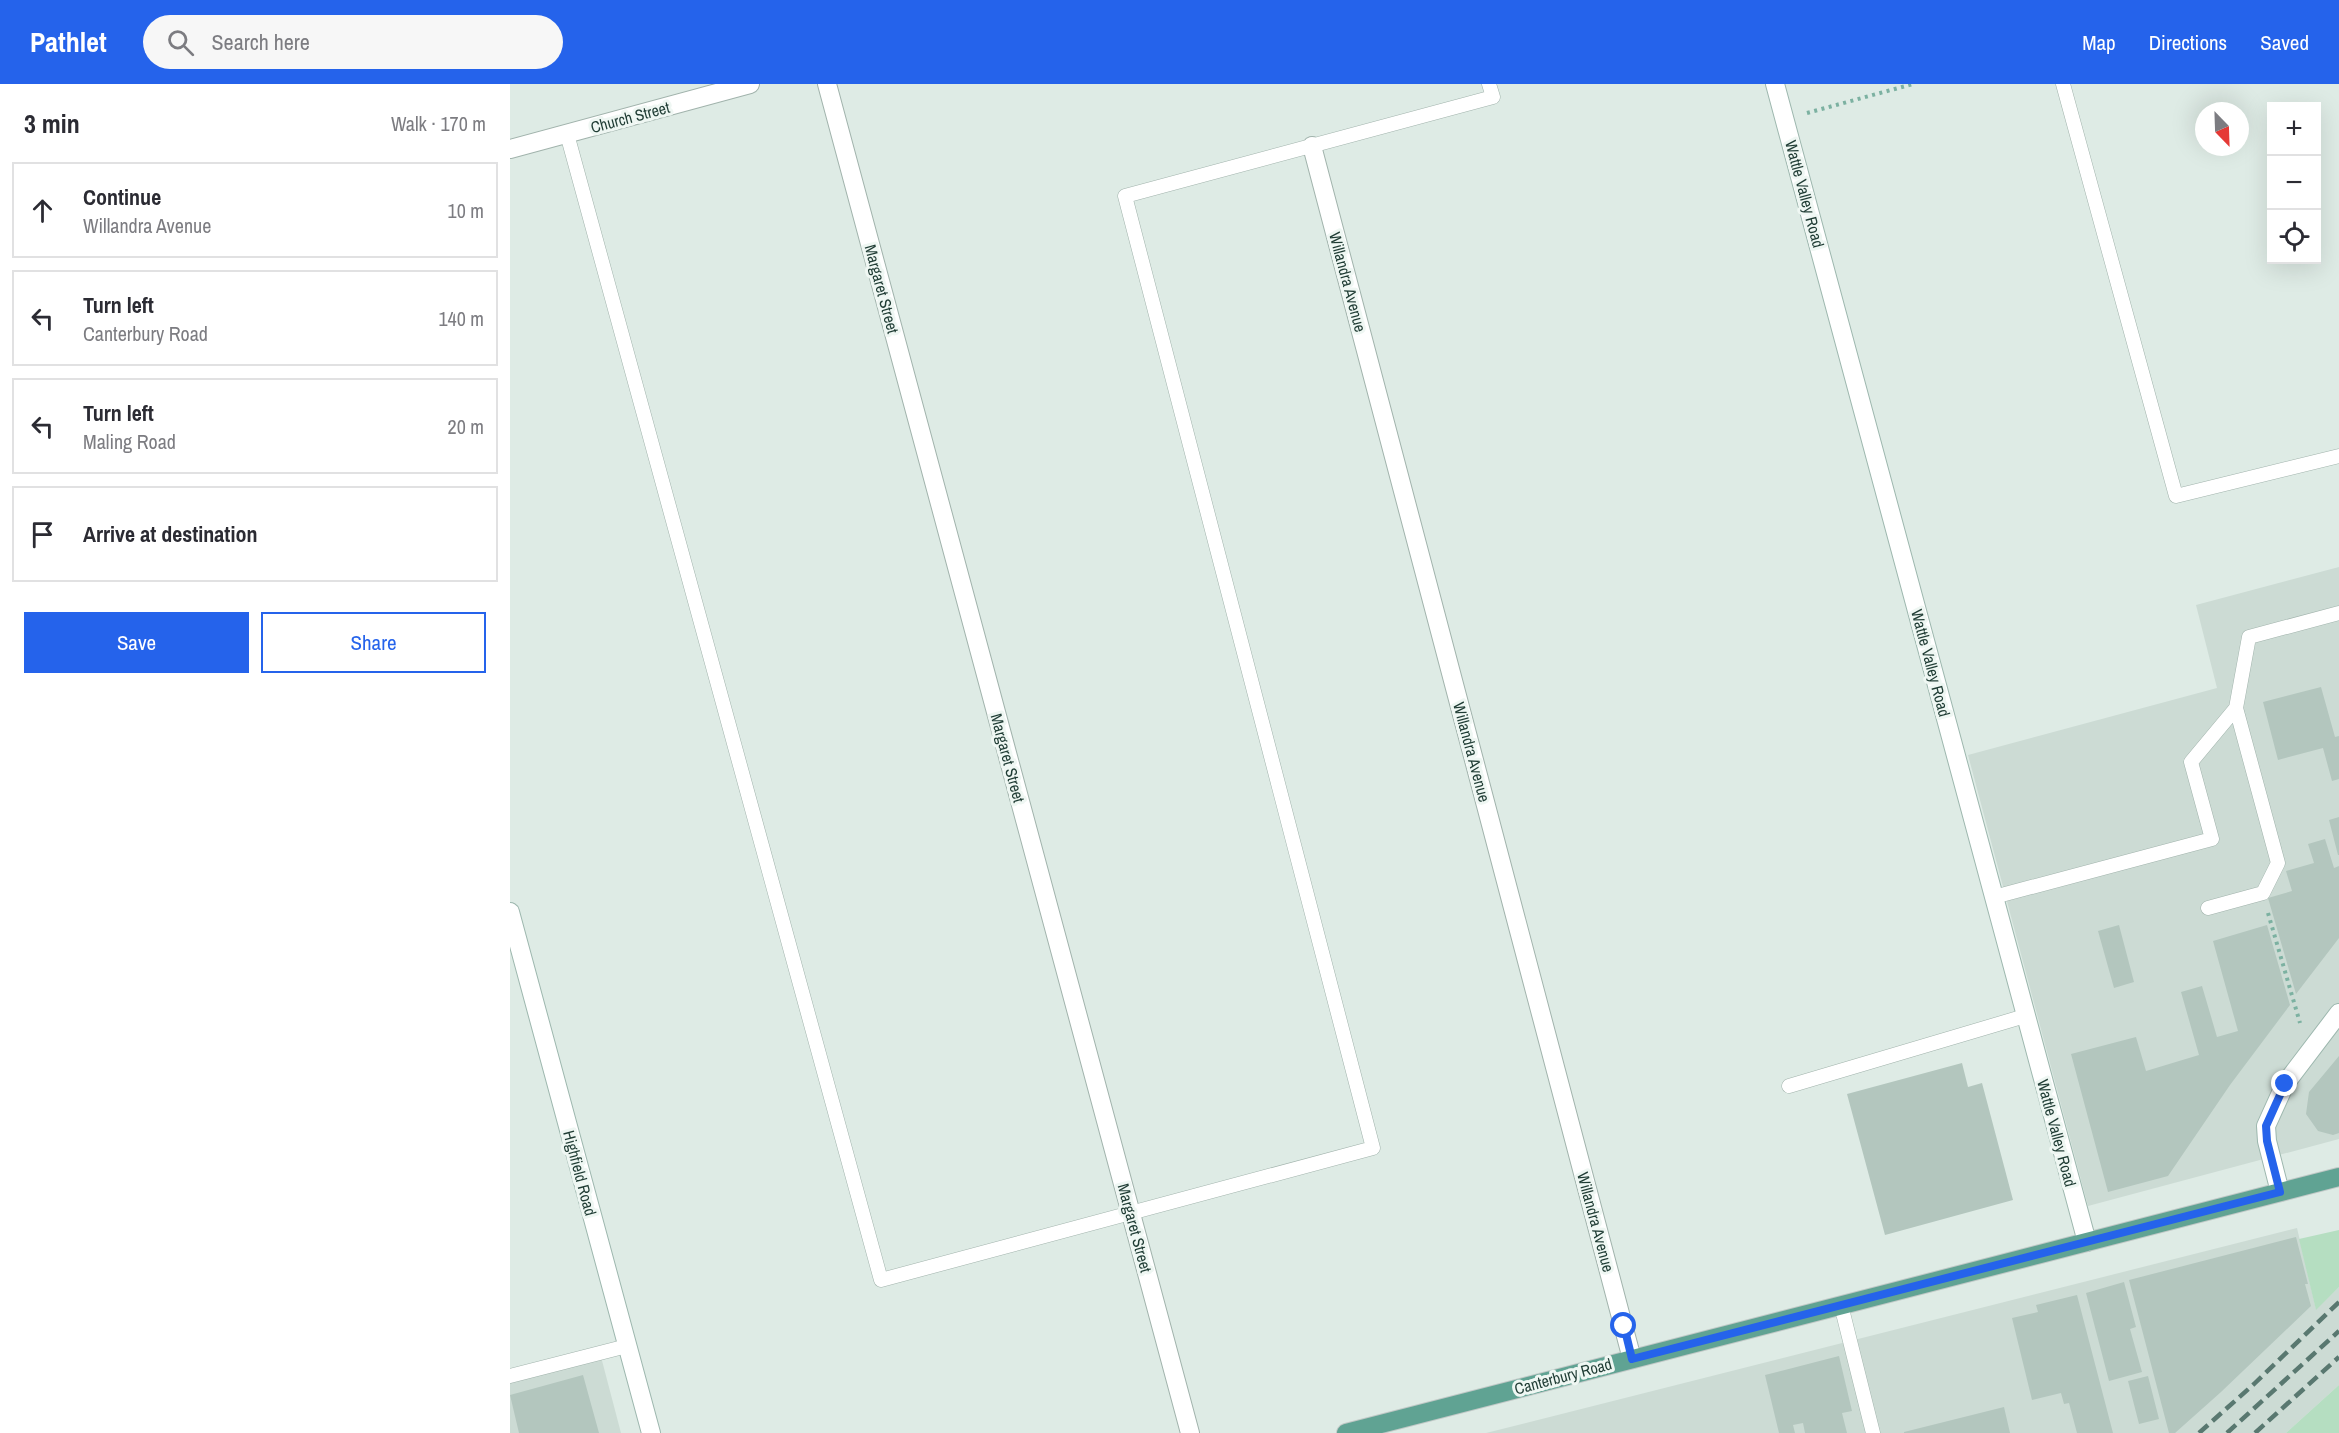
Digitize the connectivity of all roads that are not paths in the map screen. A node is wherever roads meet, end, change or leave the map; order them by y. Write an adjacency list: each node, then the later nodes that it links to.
1 (750, 84): 6 (street, Church Street)
2 (827, 84): 20 (street, Margaret Street)
3 (1489, 84): 7 (lane)
4 (1776, 84): 12 (street, Wattle Valley Road)
5 (2062, 84): 9 (lane)
6 (567, 134): 8 (street, Church Street); 20 (lane)
7 (1312, 146): 20 (lane); 24 (street, Willandra Avenue)
8 (510, 149)
9 (2339, 456)
10 (2339, 613): 11 (lane)
11 (2236, 708): 12 (lane); 13 (lane)
12 (1994, 897): 16 (street, Wattle Valley Road)
13 (2208, 908)
14 (510, 912): 23 (street, Highfield Road)
15 (2339, 1013): 19 (street)
16 (2025, 1016): 17 (lane); 21 (street, Wattle Valley Road)
17 (1789, 1086)
18 (2339, 1177): 19 (main road, Canterbury Road)
19 (2280, 1192): 21 (main road, Canterbury Road)
20 (1131, 1212): 27 (street, Margaret Street)
21 (2087, 1242): 22 (main road, Canterbury Road)
22 (1841, 1305): 24 (main road, Canterbury Road); 29 (lane)
23 (627, 1346): 25 (lane); 26 (street, Highfield Road)
24 (1632, 1359): 28 (main road, Canterbury Road)
25 (510, 1376)
26 (651, 1433)
27 (1190, 1433)
28 (1346, 1433)
29 (1873, 1433)

